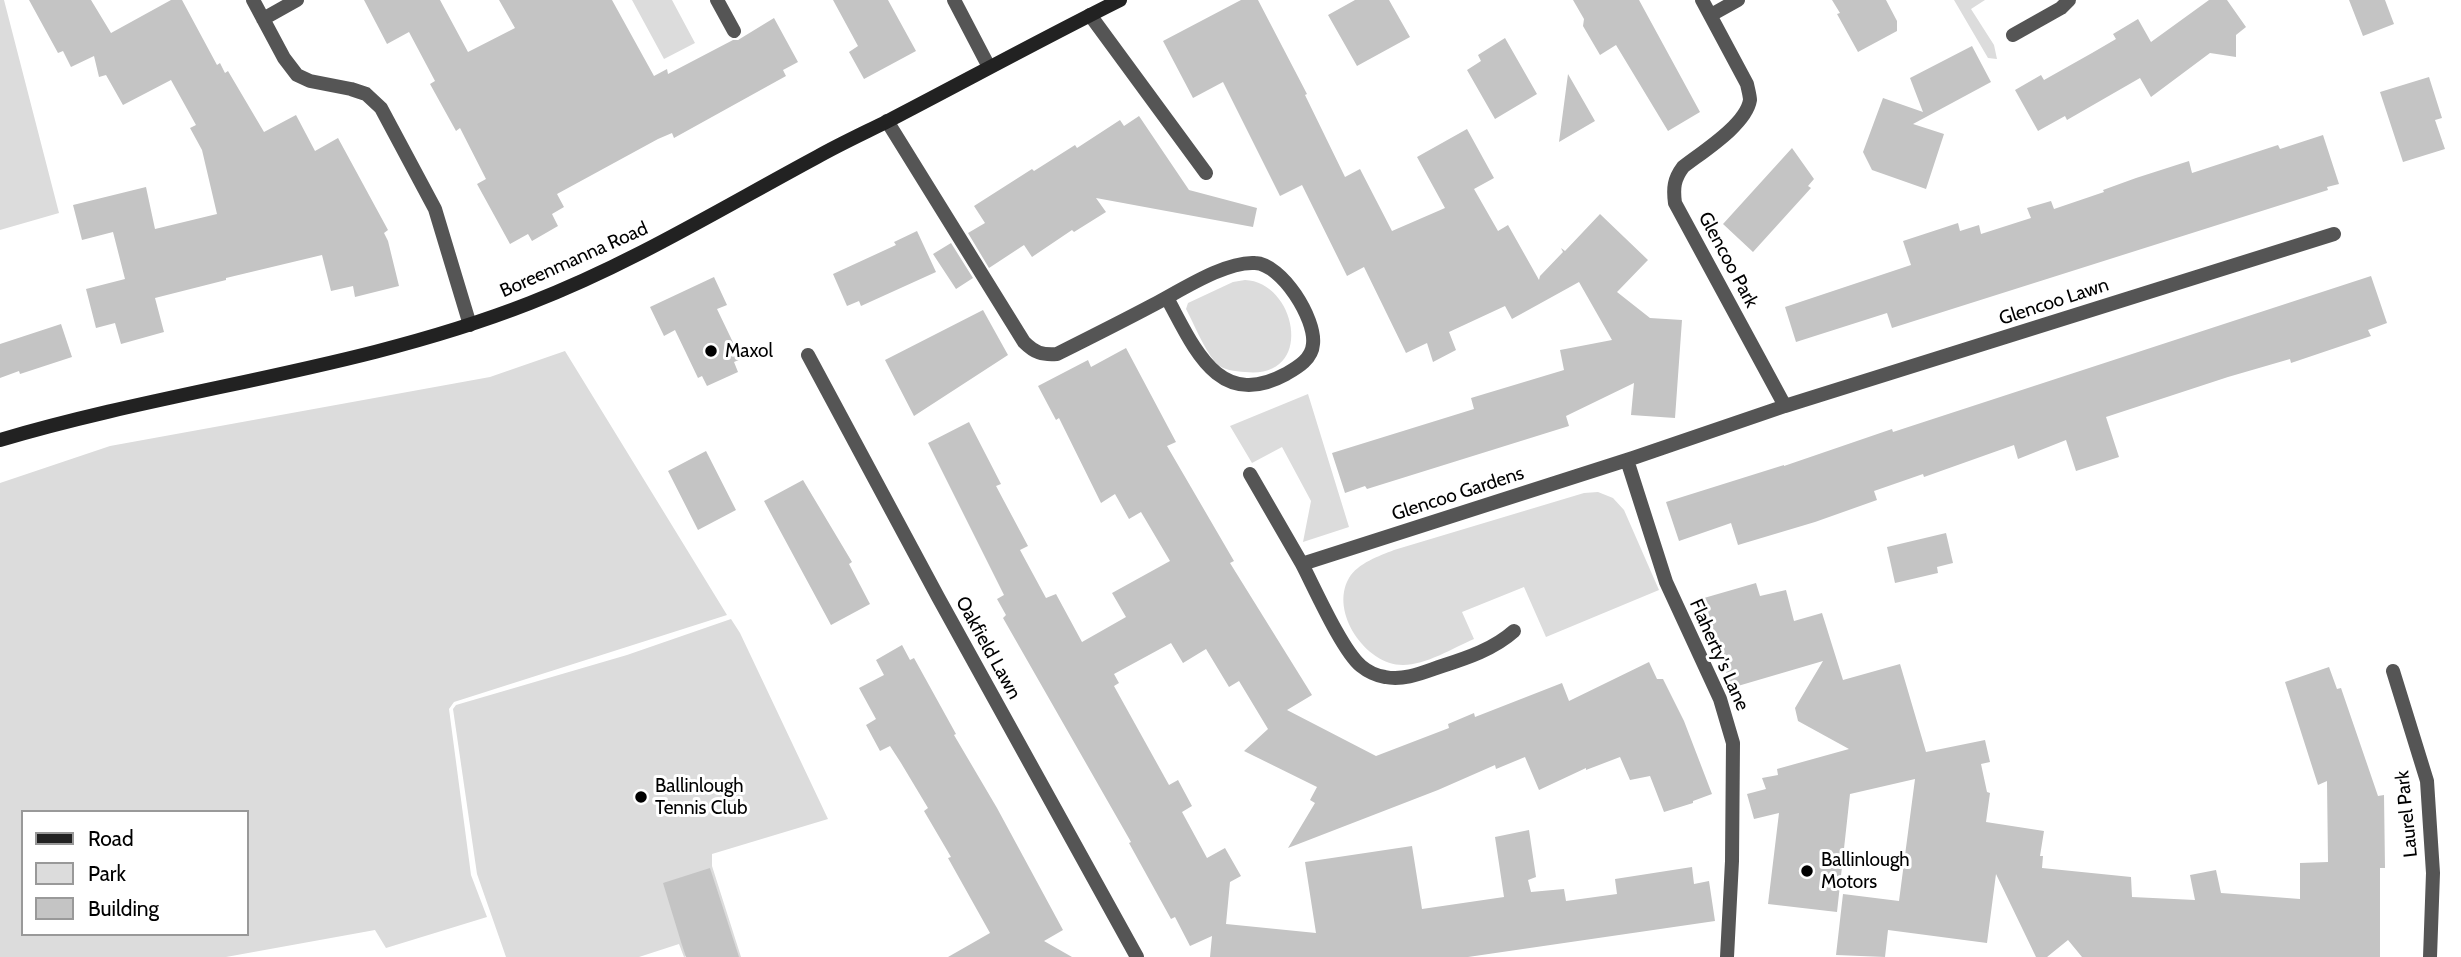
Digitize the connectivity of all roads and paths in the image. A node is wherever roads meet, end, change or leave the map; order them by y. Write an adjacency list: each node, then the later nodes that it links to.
1 (253, 0): 11 (street)
2 (297, 0): 11 (street)
3 (717, 0): 12 (street)
4 (954, 0): 14 (street)
5 (1120, 0): 9 (main road, Boreenmanna Road)
6 (1702, 0): 10 (street, Glencoo Park)
7 (1738, 0): 10 (street)
8 (2069, 0): 13 (street)
9 (1090, 15): 14 (main road, Boreenmanna Road); 16 (street)
10 (1711, 16): 21 (street, Glencoo Park)
11 (263, 19): 19 (street)
12 (734, 31)
13 (2013, 35)
14 (989, 67): 15 (main road, Boreenmanna Road)
15 (887, 121): 18 (street); 19 (main road, Boreenmanna Road)
16 (1206, 173)
17 (2334, 234): 21 (street, Glencoo Lawn)
18 (1167, 298): 18 (street)
19 (470, 325): 22 (main road, Boreenmanna Road)
20 (808, 355): 28 (street, Oakfield Lawn)
21 (1785, 405): 23 (street)
22 (0, 440)
23 (1627, 460): 25 (street, Glencoo Gardens); 29 (street, Flaherty's Lane)
24 (1250, 474): 25 (street)
25 (1302, 565): 26 (street)
26 (1514, 631)
27 (2393, 671): 30 (street, Laurel Park)
28 (1137, 957)
29 (1727, 957)
30 (2430, 957)

